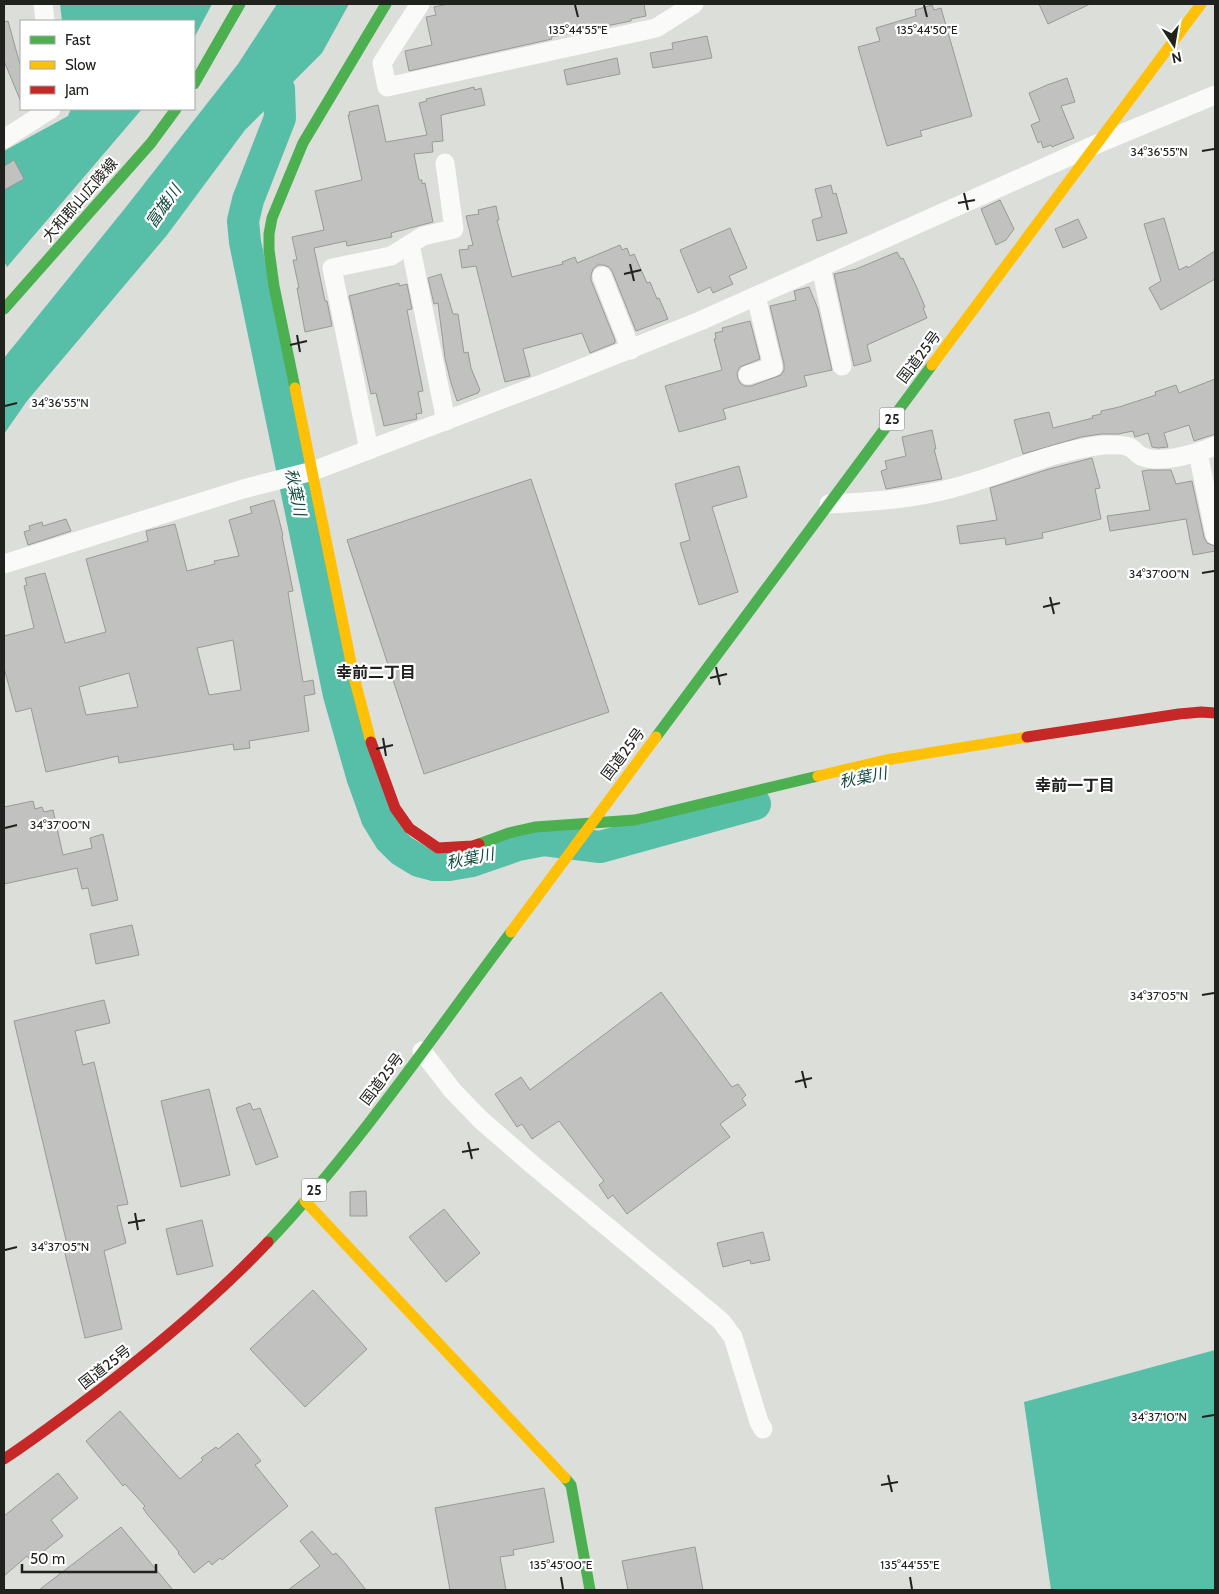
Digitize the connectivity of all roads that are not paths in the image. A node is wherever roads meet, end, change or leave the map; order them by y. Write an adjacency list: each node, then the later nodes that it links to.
1 (42, 4): 7 (street)
2 (240, 4): 8 (main road)
3 (386, 4): 26 (main road)
4 (420, 4): 5 (street)
5 (694, 4)
6 (1201, 4): 13 (main road, 国道25号 / 25)
7 (45, 20)
8 (195, 82)
9 (1215, 94): 13 (street)
10 (49, 110): 12 (street)
11 (175, 110): 19 (main road, 大和郡山広陵線)
12 (4, 139)
13 (1097, 144): 16 (street); 27 (main road, 国道25号 / 25)
14 (445, 163): 15 (street)
15 (410, 244): 23 (street); 25 (street)
16 (821, 267): 18 (street); 21 (street)
17 (602, 276): 20 (street)
18 (756, 296): 20 (street); 22 (street)
19 (4, 309)
20 (631, 350): 23 (street)
21 (842, 366)
22 (748, 374)
23 (446, 421): 25 (street)
24 (1207, 449): 27 (street); 28 (street)
25 (368, 450): 26 (street)
26 (313, 471): 29 (street); 31 (main road)
27 (829, 504): 31 (main road, 国道25号 / 25)
28 (1215, 535)
29 (4, 564)
30 (1215, 713): 31 (main road)
31 (590, 824): 32 (main road, 国道25号 / 25)
32 (422, 1051): 33 (main road, 国道25号 / 25); 34 (street)
33 (305, 1201): 35 (main road, 国道25号 / 25); 36 (main road)
34 (763, 1429)
35 (4, 1460)
36 (590, 1590)

